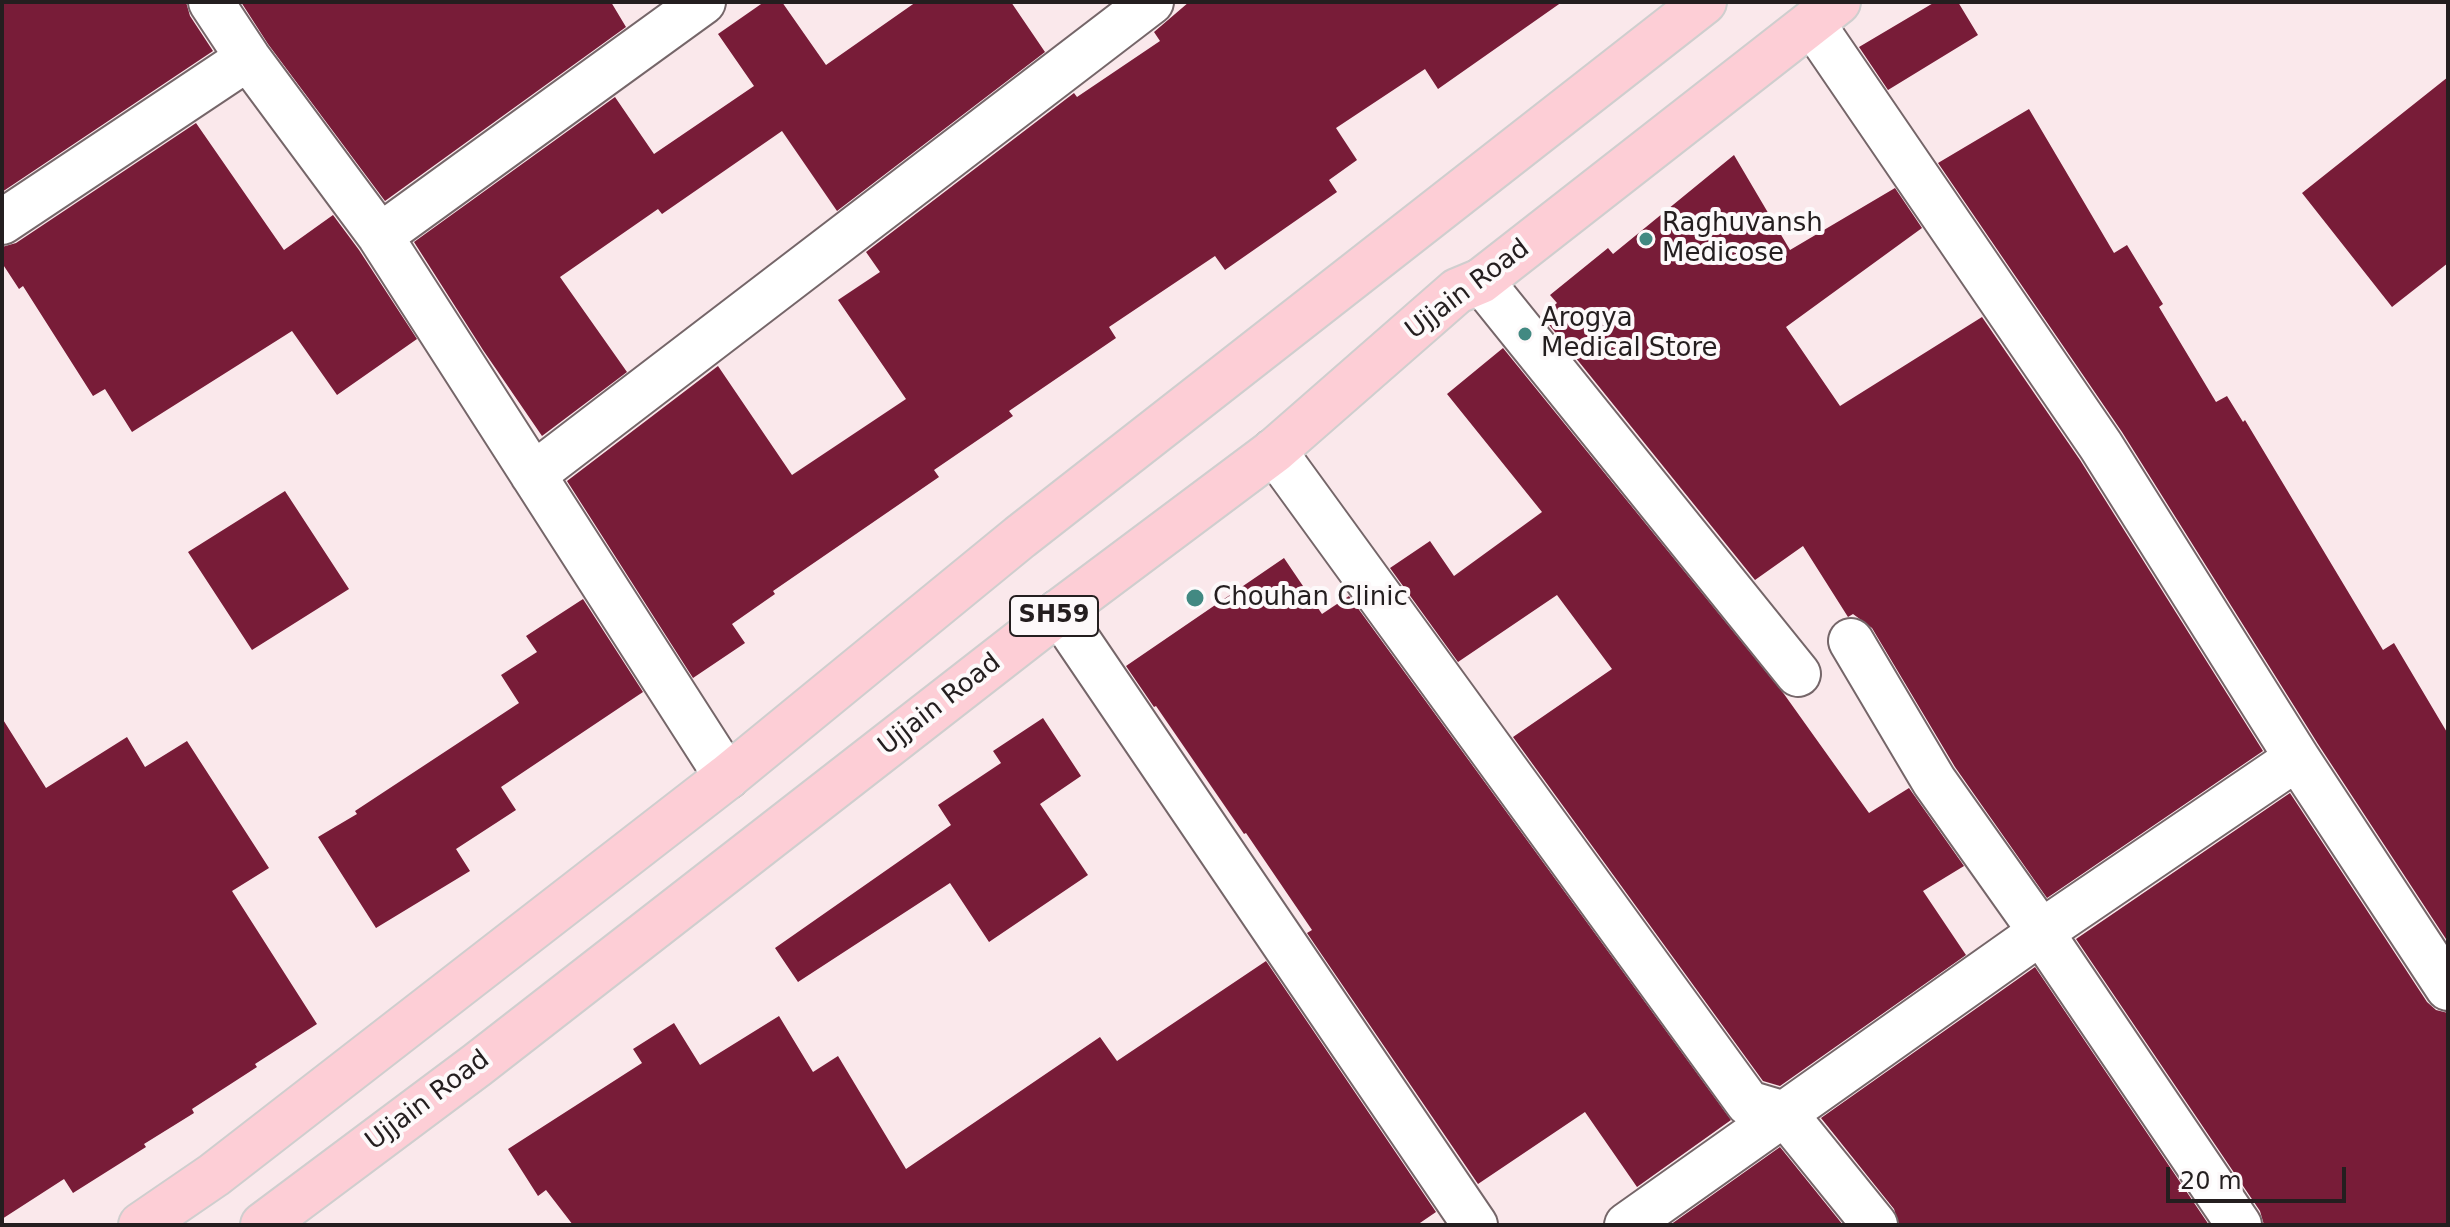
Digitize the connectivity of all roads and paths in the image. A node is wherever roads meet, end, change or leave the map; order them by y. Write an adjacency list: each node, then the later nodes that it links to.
1 (211, 2): 6 (street)
2 (703, 2): 8 (street)
3 (1151, 2): 11 (street)
4 (1704, 2): 16 (main road, SH59)
5 (1825, 12): 9 (main road, Ujjain Road / SH59); 15 (street)
6 (248, 58): 7 (street); 8 (street)
7 (2, 222)
8 (380, 236): 11 (street)
9 (1481, 281): 10 (main road, Ujjain Road / SH59); 14 (street)
10 (1274, 451): 12 (main road, Ujjain Road / SH59); 19 (street)
11 (533, 475): 16 (street)
12 (1059, 612): 21 (main road, Ujjain Road / SH59); 22 (street)
13 (1851, 641): 17 (street)
14 (1798, 674)
15 (2297, 758): 17 (street); 18 (street)
16 (727, 777): 20 (main road, SH59)
17 (2041, 932): 19 (street); 25 (street)
18 (2448, 988)
19 (1785, 1114): 23 (street); 24 (street)
20 (141, 1225)
21 (263, 1225)
22 (1475, 1225)
23 (1627, 1225)
24 (1875, 1225)
25 (2239, 1225)

